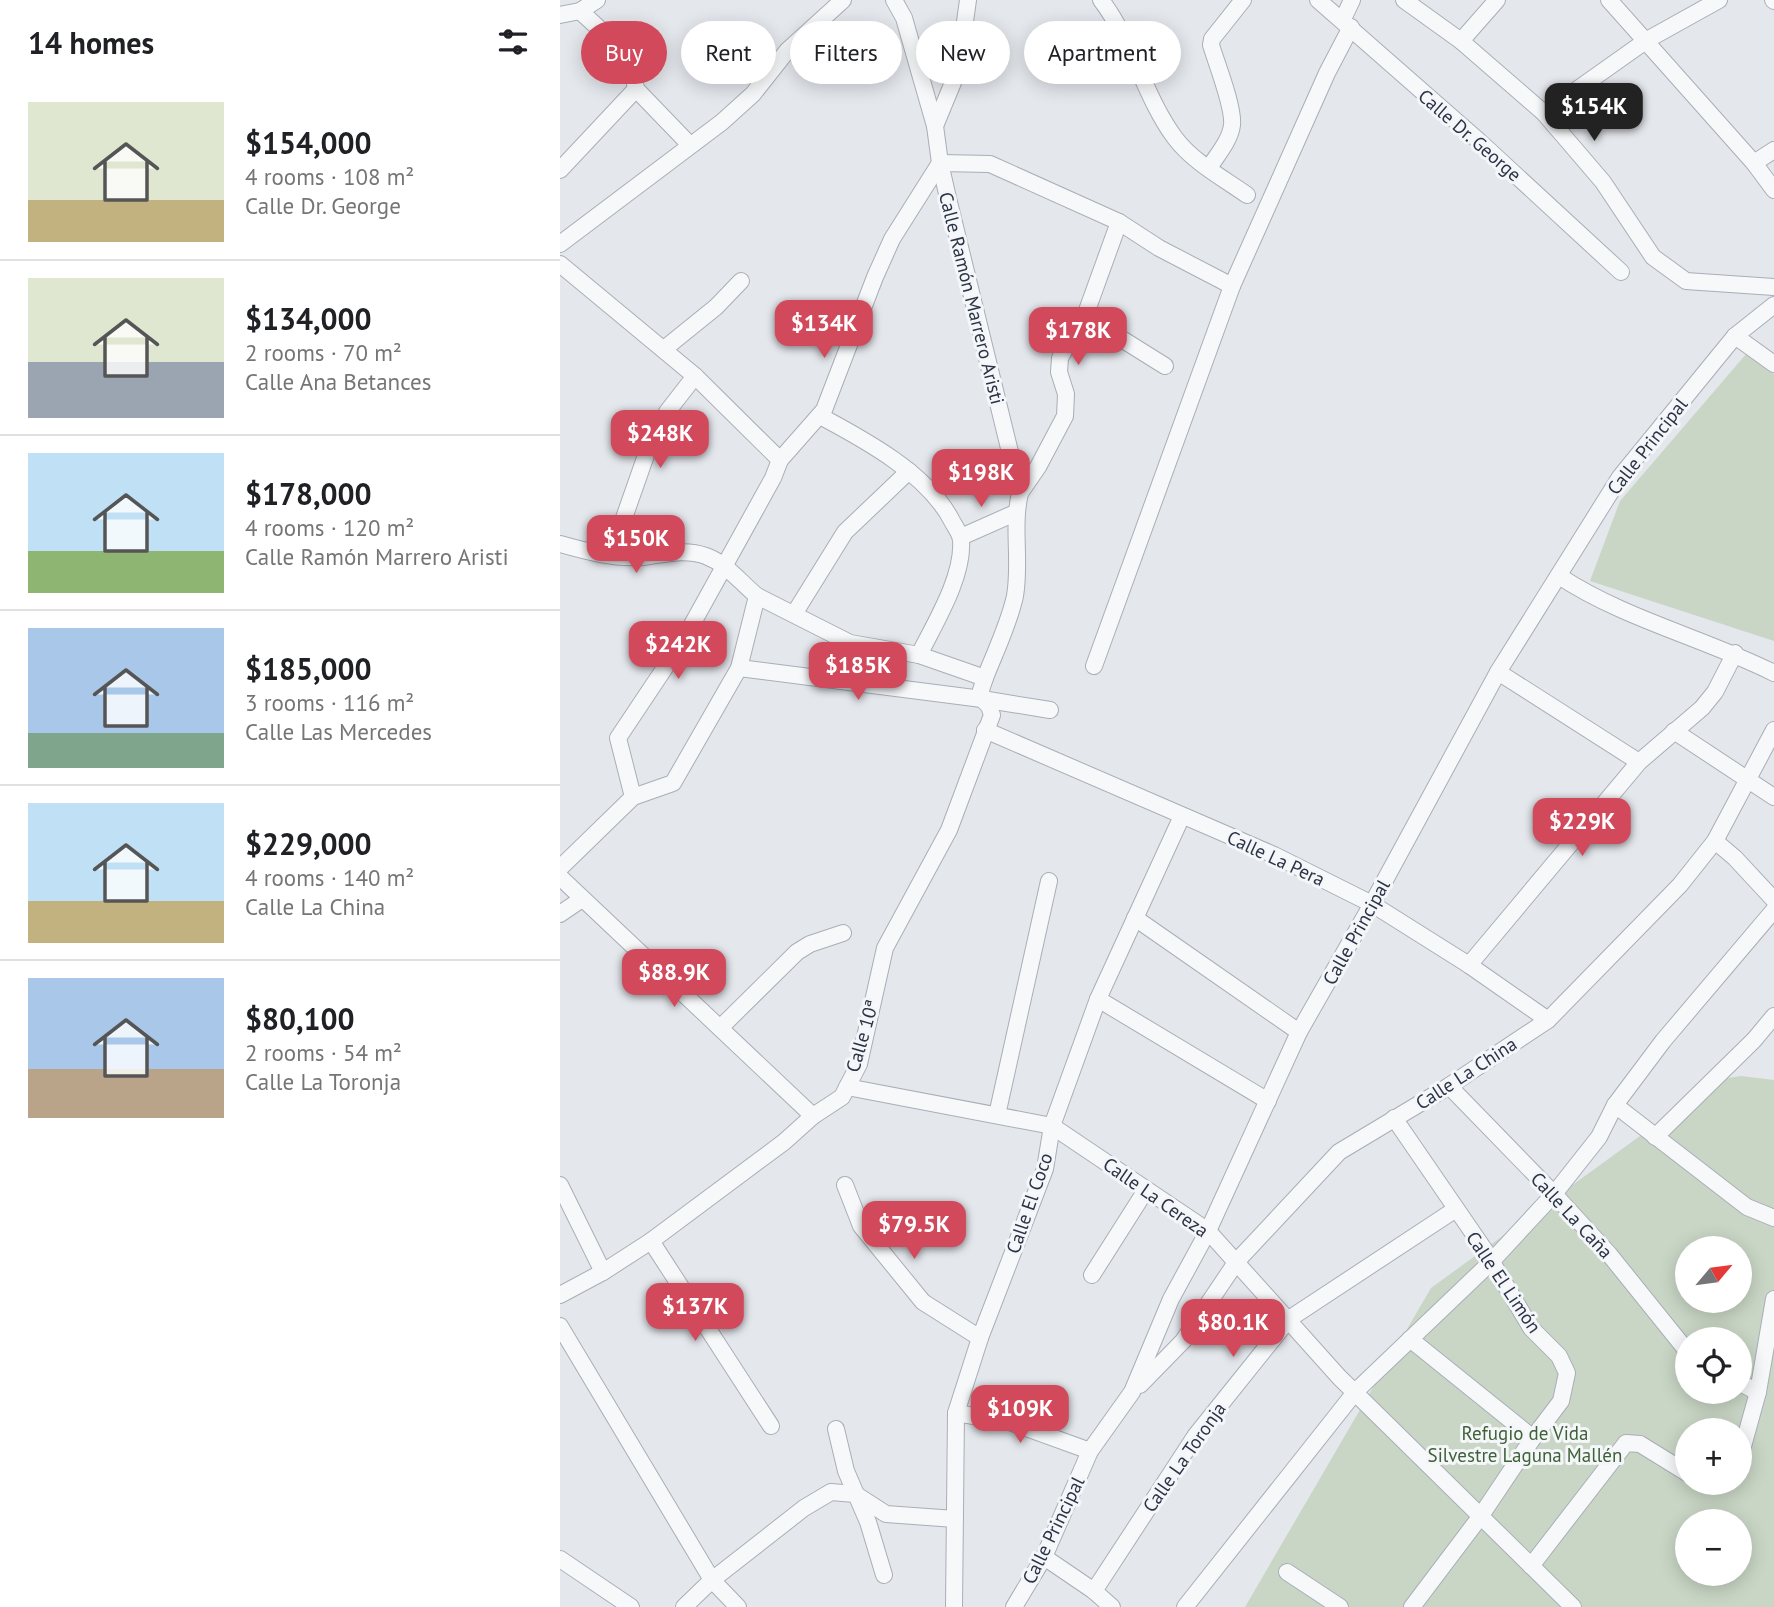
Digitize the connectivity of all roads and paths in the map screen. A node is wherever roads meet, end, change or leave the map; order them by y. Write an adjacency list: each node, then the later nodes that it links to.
1 (597, 0): 13 (street)
2 (844, 0): 21 (street)
3 (894, 0): 20 (street, Calle Ramón Marrero Aristi)
4 (968, 0): 20 (street)
5 (1101, 0): 25 (street)
6 (1242, 0): 25 (street)
7 (1318, 0): 15 (street, Calle Dr. George)
8 (1352, 0): 15 (street)
9 (1404, 0): 17 (street)
10 (1497, 0): 17 (street)
11 (1609, 0): 16 (street)
12 (1719, 0): 16 (street)
13 (580, 11): 14 (street); 18 (street)
14 (560, 15)
15 (1347, 23): 32 (street, Calle Dr. George); 34 (street)
16 (1647, 40): 19 (street); 24 (street)
17 (1461, 41): 19 (street)
18 (635, 89): 21 (street); 26 (street)
19 (1544, 113): 35 (street)
20 (935, 126): 23 (street, Calle Ramón Marrero Aristi)
21 (690, 145): 30 (street)
22 (1774, 150): 24 (street)
23 (940, 163): 29 (street); 43 (street); 46 (street, Calle Ramón Marrero Aristi)
24 (1754, 163): 27 (street)
25 (1209, 168): 28 (street)
26 (560, 170)
27 (1774, 190)
28 (1247, 195)
29 (1119, 222): 34 (street); 37 (street)
30 (560, 244)
31 (560, 264): 39 (street)
32 (1621, 272)
33 (741, 281): 39 (street)
34 (1233, 286): 57 (street)
35 (1774, 286)
36 (1774, 305): 38 (street, Calle Principal)
37 (1085, 316): 41 (street); 46 (street)
38 (1735, 336): 40 (street); 52 (street, Calle Principal)
39 (664, 349): 42 (street)
40 (1774, 364)
41 (1165, 366)
42 (695, 376): 44 (street); 50 (street)
43 (820, 416): 44 (street); 45 (street)
44 (779, 460): 51 (street)
45 (909, 471): 48 (street); 54 (street)
46 (1020, 493): 47 (street, Calle Ramón Marrero Aristi)
47 (1015, 513): 48 (street); 61 (street, Calle Ramón Marrero Aristi)
48 (961, 537): 56 (street)
49 (560, 544): 50 (street)
50 (611, 555): 51 (street)
51 (725, 566): 53 (street); 69 (street)
52 (1559, 576): 55 (street); 59 (street, Calle Principal)
53 (757, 596): 54 (street); 58 (street)
54 (794, 614): 56 (street)
55 (1735, 653): 60 (street); 66 (street)
56 (919, 654): 61 (street)
57 (1094, 666)
58 (739, 668): 62 (street); 69 (street)
59 (1498, 672): 67 (street); 78 (street, Calle Principal)
60 (1774, 673)
61 (985, 678): 62 (street, Calle Ramón Marrero Aristi)
62 (982, 699): 63 (street); 64 (street, Calle 10ª)
63 (1050, 710)
64 (985, 730): 71 (street, Calle La Pera); 90 (street, Calle 10ª)
65 (1774, 730): 68 (street, Calle La China)
66 (1674, 731): 67 (street); 68 (street)
67 (1639, 762): 83 (street)
68 (1749, 780): 70 (street); 72 (street, Calle La China)
69 (633, 797): 73 (street)
70 (1774, 797)
71 (1182, 816): 78 (street, Calle La Pera); 81 (street, Calle El Coco)
72 (1715, 841): 77 (street); 86 (street, Calle La China)
73 (560, 868)
74 (560, 877): 76 (street)
75 (1049, 881): 93 (street)
76 (582, 899): 80 (street); 87 (street)
77 (1774, 900)
78 (1372, 904): 83 (street, Calle La Pera); 88 (street, Calle Principal)
79 (1774, 910): 92 (street)
80 (560, 914)
81 (1135, 918): 84 (street, Calle El Coco); 88 (street)
82 (843, 933): 87 (street)
83 (1469, 965): 86 (street, Calle La Pera)
84 (1098, 999): 91 (street); 96 (street, Calle El Coco)
85 (1774, 1016): 97 (street)
86 (1548, 1020): 89 (street, Calle La China)
87 (720, 1028): 94 (street)
88 (1299, 1032): 91 (street, Calle Principal)
89 (1449, 1086): 95 (street, Calle La China); 101 (street, Calle La Caña)
90 (847, 1087): 93 (street, Calle La Cereza); 94 (street, Calle 10ª)
91 (1268, 1101): 104 (street, Calle Principal)
92 (1615, 1105): 97 (street); 101 (street)
93 (997, 1115): 96 (street, Calle La Cereza)
94 (813, 1116): 105 (street, Calle 10ª)
95 (1394, 1118): 102 (street, Calle El Limón); 106 (street, Calle La China)
96 (1052, 1126): 100 (street, Calle La Cereza); 115 (street, Calle El Coco)
97 (1655, 1137): 103 (street)
98 (560, 1185): 108 (street)
99 (845, 1185): 115 (street)
100 (1146, 1190): 104 (street, Calle La Cereza); 109 (street)
101 (1554, 1194): 107 (street); 114 (street, Calle La Caña)
102 (1456, 1209): 107 (street, Calle El Limón); 112 (street, Calle La Toronja)
103 (1774, 1218)
104 (1208, 1231): 106 (street, Calle La Cereza); 119 (street, Calle Principal)
105 (651, 1241): 108 (street, Calle 10ª); 123 (street)
106 (1237, 1261): 112 (street, Calle La Cereza); 119 (street, Calle La China)
107 (1490, 1263): 116 (street); 125 (street, Calle El Limón)
108 (603, 1272): 110 (street, Calle 10ª)
109 (1093, 1275)
110 (560, 1295)
111 (1774, 1299): 120 (street)
112 (1289, 1319): 118 (street, Calle La Cereza); 137 (street, Calle La Toronja)
113 (560, 1326): 136 (street)
114 (1675, 1335)
115 (979, 1338): 121 (street, Calle El Coco)
116 (1410, 1339): 118 (street); 125 (street)
117 (1752, 1389): 120 (street)
118 (1356, 1391): 129 (street, Calle La Cereza); 144 (street)
119 (1132, 1392): 126 (street, Calle Principal)
120 (1758, 1392): 122 (street)
121 (956, 1413): 126 (street); 130 (street, Calle El Coco)
122 (1751, 1418)
123 (771, 1426)
124 (836, 1429): 128 (street)
125 (1533, 1438): 129 (street, Calle El Limón)
126 (1090, 1451): 131 (street, Calle Principal)
127 (1675, 1466): 133 (street)
128 (855, 1494): 130 (street); 135 (street); 136 (street)
129 (1480, 1517): 133 (street, Calle La Cereza); 146 (street, Calle El Limón)
130 (955, 1519): 141 (street, Calle El Coco)
131 (1044, 1557): 137 (street); 142 (street, Calle Principal)
132 (560, 1559): 138 (street)
133 (1531, 1566): 147 (street, Calle La Cereza)
134 (1287, 1572): 145 (street)
135 (884, 1575)
136 (712, 1580): 139 (street); 140 (street)
137 (1094, 1591): 143 (street)
138 (631, 1607)
139 (684, 1607)
140 (738, 1607)
141 (954, 1607)
142 (1014, 1607)
143 (1112, 1607)
144 (1185, 1607)
145 (1340, 1607)
146 (1412, 1607)
147 (1573, 1607)

